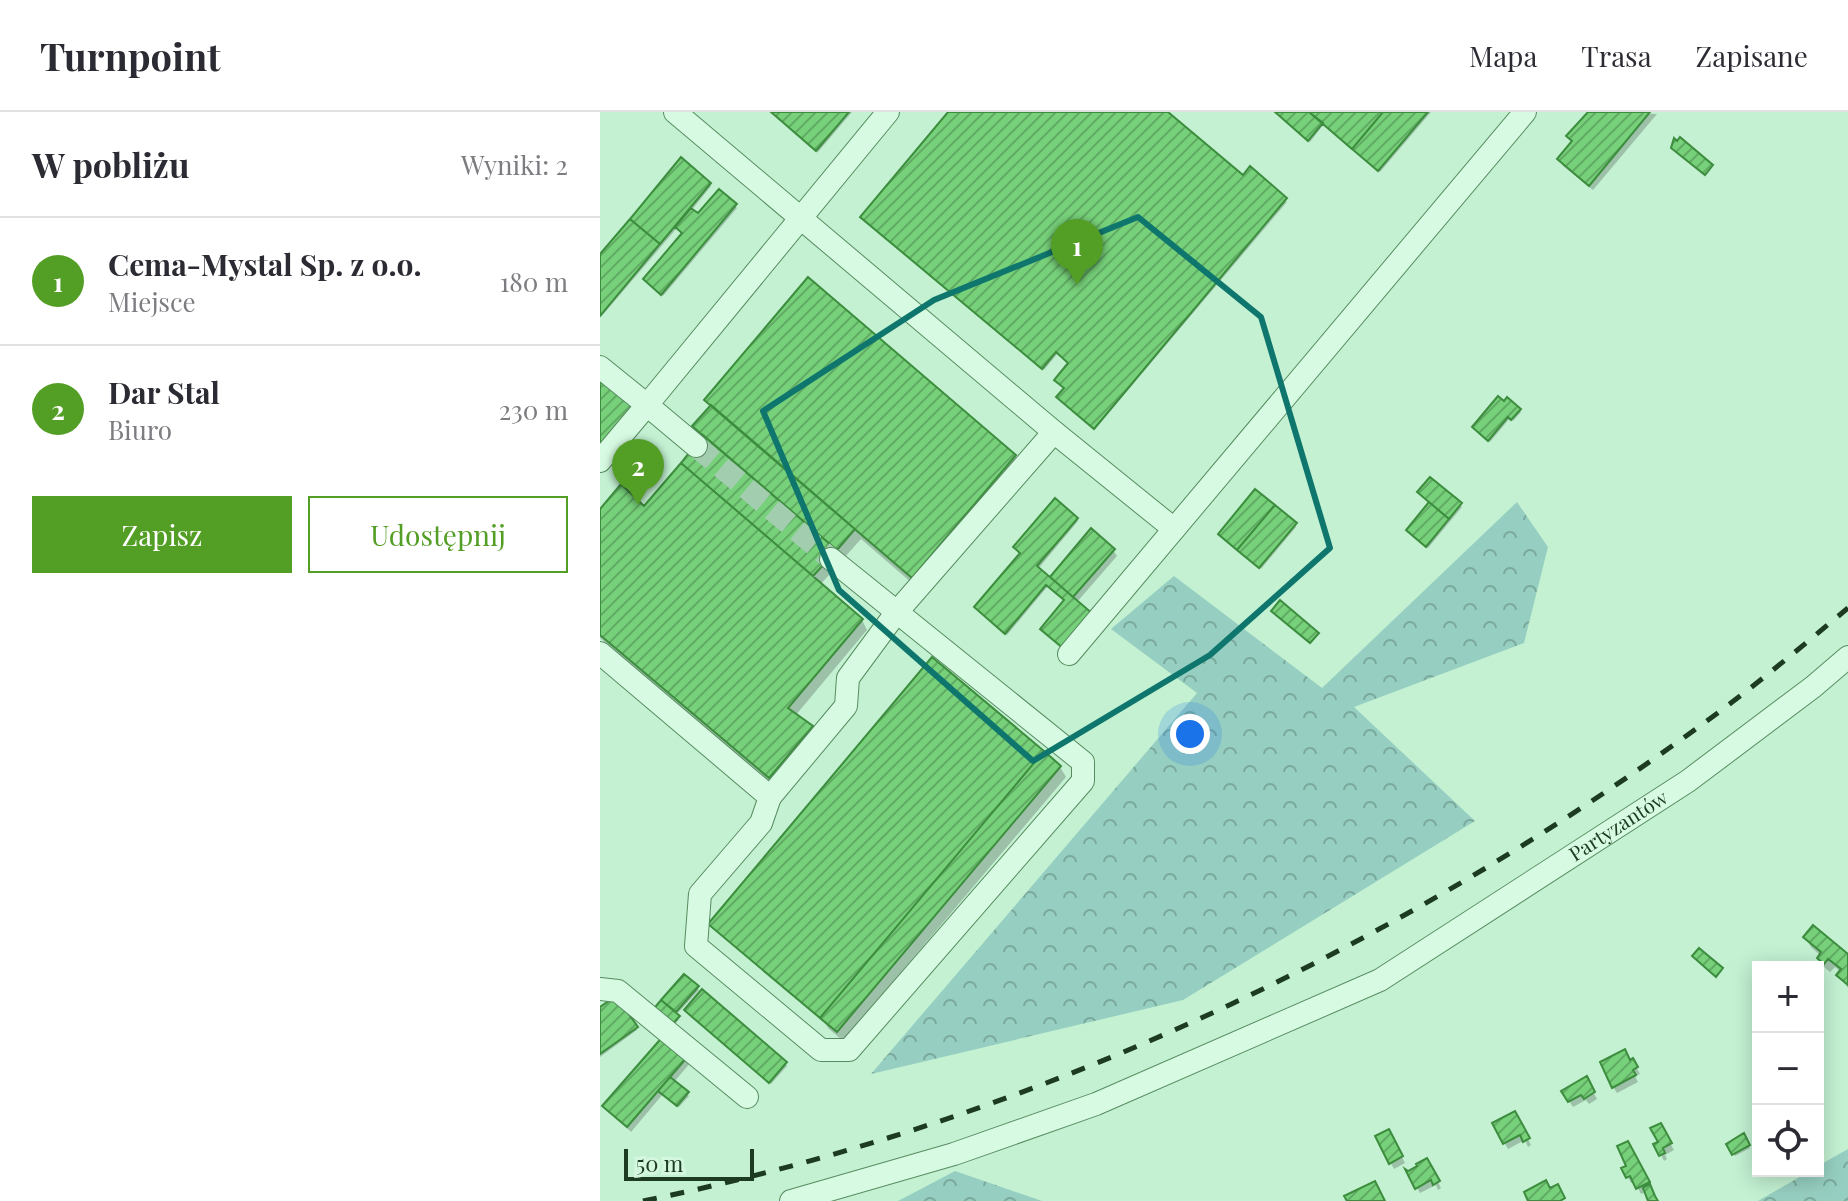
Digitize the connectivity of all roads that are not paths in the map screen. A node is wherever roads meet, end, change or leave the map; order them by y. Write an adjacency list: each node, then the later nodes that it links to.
1 (675, 112): 4 (lane)
2 (888, 112): 4 (lane)
3 (1525, 112): 10 (lane)
4 (801, 217): 6 (lane); 7 (lane)
5 (600, 367): 6 (lane)
6 (647, 405): 8 (lane); 9 (lane)
7 (1054, 432): 10 (lane); 12 (lane)
8 (696, 446)
9 (600, 461)
10 (1174, 529): 14 (lane)
11 (831, 559): 12 (lane)
12 (896, 613): 16 (lane); 16 (lane)
13 (600, 653): 16 (lane)
14 (1069, 654)
15 (1848, 657): 19 (lane, Partyzantów)
16 (770, 797)
17 (600, 989): 18 (lane)
18 (747, 1097)
19 (791, 1201)

